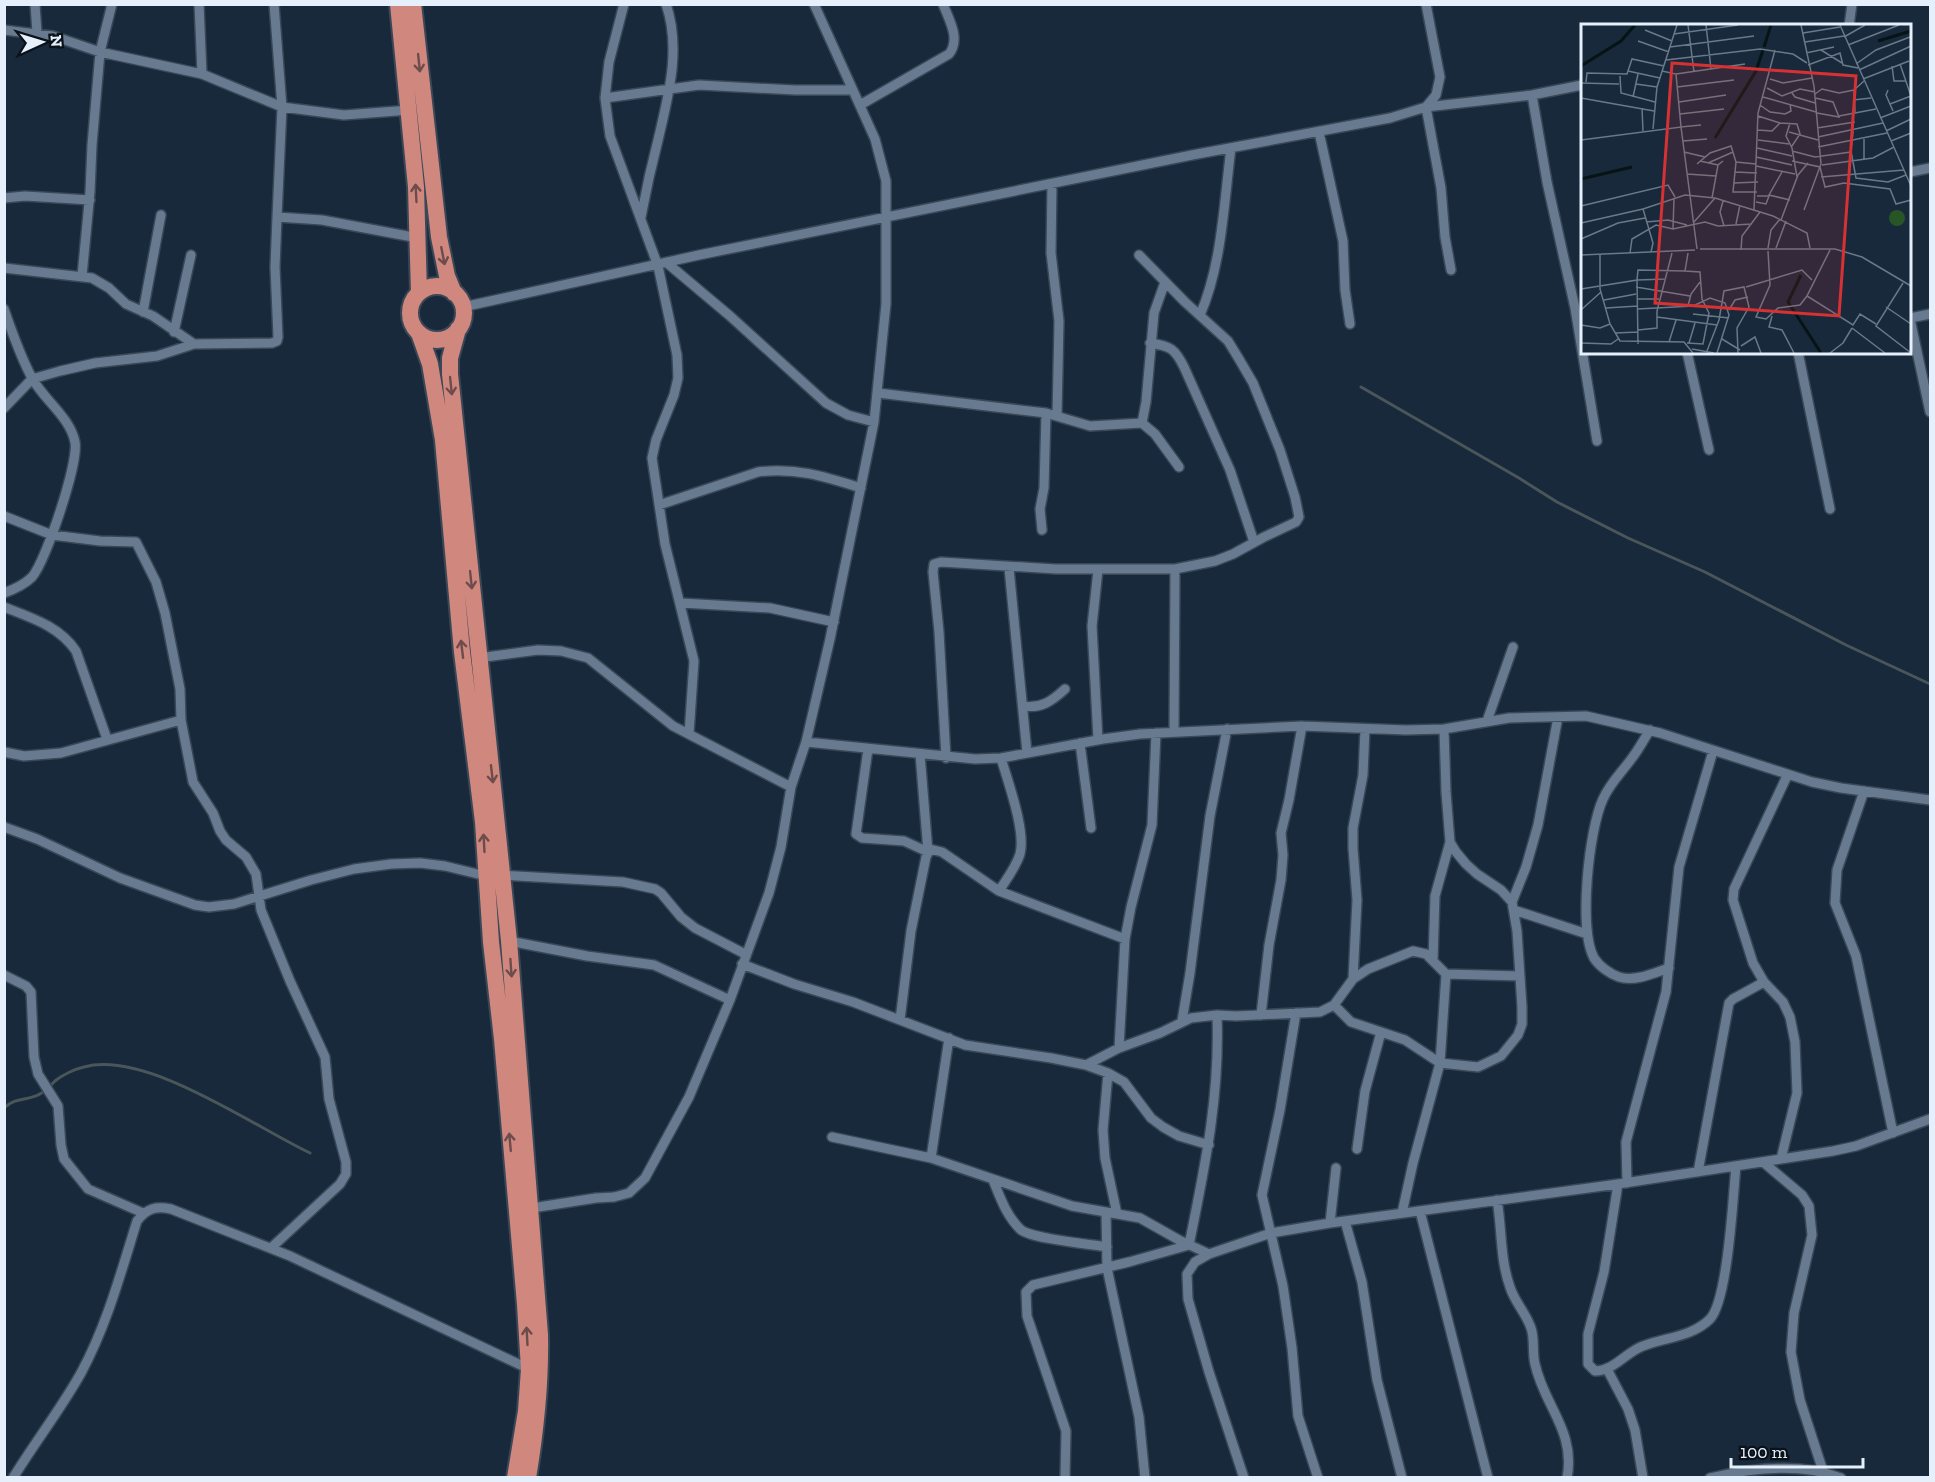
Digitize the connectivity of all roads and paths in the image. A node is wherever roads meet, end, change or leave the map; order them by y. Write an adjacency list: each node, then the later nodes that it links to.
1 (35, 4): 15 (street)
2 (112, 4): 16 (street)
3 (199, 4): 17 (street)
4 (274, 4): 24 (street)
5 (398, 4): 26 (highway)
6 (413, 4): 47 (highway, one-way to 47)
7 (624, 4): 22 (street)
8 (666, 4): 19 (street)
9 (814, 4): 20 (street)
10 (943, 4): 23 (street)
11 (1426, 4): 25 (street)
12 (1852, 4): 13 (street)
13 (1849, 24)
14 (4, 30): 15 (street)
15 (37, 33): 16 (street)
16 (100, 52): 17 (street); 33 (street)
17 (202, 74): 24 (street)
18 (1581, 85): 21 (street)
19 (670, 89): 20 (street); 22 (street); 36 (street)
20 (853, 90): 23 (street)
21 (1532, 95): 25 (street); 60 (street)
22 (605, 98): 36 (street)
23 (860, 105): 37 (street)
24 (282, 107): 26 (street); 35 (street)
25 (1426, 107): 27 (street); 43 (street)
26 (410, 110): 38 (highway, one-way to 26)
27 (1319, 132): 28 (street); 53 (street)
28 (1232, 148): 31 (street); 51 (street)
29 (1930, 168): 30 (street)
30 (1911, 172)
31 (1052, 184): 37 (street); 69 (street)
32 (4, 198): 33 (street)
33 (90, 200): 44 (street)
34 (161, 216): 49 (street)
35 (277, 217): 38 (street); 59 (street)
36 (641, 217): 41 (street)
37 (886, 218): 41 (street); 65 (street)
38 (418, 238): 46 (highway)
39 (191, 255): 56 (street)
40 (1138, 255): 45 (street)
41 (663, 264): 47 (street); 70 (street); 76 (street)
42 (4, 268): 44 (street)
43 (1451, 270)
44 (82, 276): 49 (street)
45 (1165, 282): 51 (street); 58 (street)
46 (419, 293): 47 (highway); 57 (highway)
47 (458, 300): 55 (highway)
48 (5, 312): 64 (street)
49 (143, 312): 56 (street)
50 (1930, 314): 52 (street)
51 (1200, 315): 81 (street)
52 (1911, 319)
53 (1350, 324)
54 (1911, 324): 67 (street)
55 (458, 329): 57 (highway); 90 (highway, one-way to 90)
56 (174, 332): 59 (street)
57 (419, 333): 123 (highway, one-way to 57)
58 (1150, 343): 71 (street); 81 (street)
59 (194, 344): 64 (street)
60 (1581, 344)
61 (1583, 354): 72 (street)
62 (1687, 354): 73 (street)
63 (1798, 354): 77 (street)
64 (32, 380): 66 (street); 80 (street)
65 (878, 393): 68 (street); 70 (street)
66 (4, 408)
67 (1930, 412)
68 (1046, 413): 69 (street); 79 (street)
69 (1057, 416): 71 (street)
70 (874, 422): 75 (street)
71 (1142, 423): 74 (street)
72 (1597, 441)
73 (1709, 450)
74 (1179, 467)
75 (861, 488): 76 (street); 88 (street)
76 (659, 506): 86 (street)
77 (1830, 509)
78 (4, 516): 80 (street)
79 (1042, 530)
80 (52, 535): 85 (street); 94 (street)
81 (1254, 542): 83 (street)
82 (1010, 568): 84 (street); 92 (street); 113 (street)
83 (1175, 569): 84 (street); 101 (street)
84 (1098, 570): 105 (street)
85 (4, 593)
86 (681, 603): 88 (street); 103 (street)
87 (4, 607): 104 (street)
88 (834, 622): 106 (street)
89 (1512, 647): 95 (street)
90 (478, 658): 103 (street); 123 (highway, one-way to 123)
91 (1065, 689): 92 (street)
92 (1023, 706): 111 (street)
93 (1558, 717): 95 (street); 100 (street); 126 (street)
94 (181, 720): 104 (street); 125 (street)
95 (1487, 721): 99 (street)
96 (1302, 726): 97 (street); 98 (street); 142 (street)
97 (1227, 729): 101 (street); 144 (street)
98 (1365, 729): 99 (street); 136 (street)
99 (1444, 729): 121 (street)
100 (1650, 730): 109 (street); 127 (street)
101 (1174, 732): 102 (street)
102 (1156, 733): 105 (street); 128 (street)
103 (689, 734): 116 (street)
104 (107, 739): 110 (street)
105 (1098, 740): 107 (street)
106 (806, 742): 108 (street); 116 (street)
107 (1080, 743): 111 (street); 120 (street)
108 (868, 749): 112 (street); 122 (street)
109 (1713, 751): 115 (street); 132 (street)
110 (4, 752)
111 (1027, 753): 114 (street)
112 (920, 754): 113 (street); 122 (street)
113 (946, 758): 114 (street)
114 (1001, 758): 124 (street)
115 (1787, 776): 117 (street); 137 (street)
116 (791, 787): 130 (street)
117 (1864, 791): 118 (street); 152 (street)
118 (1930, 800)
119 (4, 827): 125 (street)
120 (1091, 828)
121 (1450, 842): 126 (street); 131 (street)
122 (928, 852): 124 (street); 143 (street)
123 (493, 876): 125 (street); 129 (highway); 130 (street); 179 (highway, one-way to 123)
124 (999, 891): 128 (street)
125 (258, 897): 176 (street)
126 (1513, 906): 127 (street); 135 (street)
127 (1587, 934): 132 (street)
128 (1125, 939): 147 (street)
129 (509, 941): 138 (street); 165 (highway, one-way to 165)
130 (744, 959): 138 (street); 143 (street)
131 (1433, 961): 133 (street); 136 (street)
132 (1669, 968): 163 (street)
133 (1446, 974): 135 (street); 148 (street)
134 (4, 975): 168 (street)
135 (1520, 976): 148 (street)
136 (1353, 979): 139 (street)
137 (1764, 982): 157 (street); 161 (street)
138 (730, 1000): 165 (street)
139 (1334, 1005): 140 (street); 145 (street)
140 (1296, 1013): 142 (street); 173 (street)
141 (1217, 1015): 142 (street); 144 (street); 154 (street)
142 (1261, 1015)
143 (900, 1020): 146 (street)
144 (1182, 1021): 147 (street)
145 (1381, 1032): 148 (street); 155 (street)
146 (949, 1038): 149 (street); 156 (street)
147 (1119, 1048): 149 (street)
148 (1440, 1063): 169 (street)
149 (1086, 1065): 150 (street)
150 (1108, 1073): 154 (street); 170 (street)
151 (1930, 1119): 152 (street)
152 (1893, 1133): 157 (street)
153 (832, 1137): 156 (street)
154 (1209, 1145): 174 (street)
155 (1357, 1149)
156 (931, 1158): 162 (street)
157 (1781, 1159): 158 (street)
158 (1763, 1162): 159 (street); 181 (street)
159 (1736, 1166): 161 (street); 180 (street)
160 (1336, 1168): 172 (street)
161 (1698, 1172): 163 (street)
162 (993, 1180): 167 (street); 175 (street)
163 (1623, 1184): 164 (street); 180 (street)
164 (1497, 1200): 166 (street); 192 (street)
165 (532, 1208): 185 (highway)
166 (1420, 1211): 169 (street); 191 (street)
167 (1106, 1212): 170 (street); 175 (street)
168 (143, 1213): 176 (street); 183 (street)
169 (1402, 1213): 171 (street)
170 (1117, 1214): 174 (street)
171 (1345, 1221): 172 (street); 190 (street)
172 (1330, 1223): 173 (street)
173 (1271, 1233): 177 (street); 189 (street)
174 (1189, 1245): 177 (street); 178 (street)
175 (1107, 1247): 178 (street)
176 (271, 1248): 179 (street)
177 (1209, 1254): 188 (street)
178 (1107, 1268): 186 (street); 187 (street)
179 (529, 1369): 184 (highway)
180 (1607, 1369): 193 (street)
181 (1823, 1471): 182 (street); 195 (street)
182 (1742, 1474): 194 (street)
183 (13, 1478)
184 (516, 1478)
185 (528, 1478)
186 (1065, 1478)
187 (1145, 1478)
188 (1244, 1478)
189 (1318, 1478)
190 (1402, 1478)
191 (1488, 1478)
192 (1567, 1478)
193 (1643, 1478)
194 (1710, 1478)
195 (1841, 1478)

